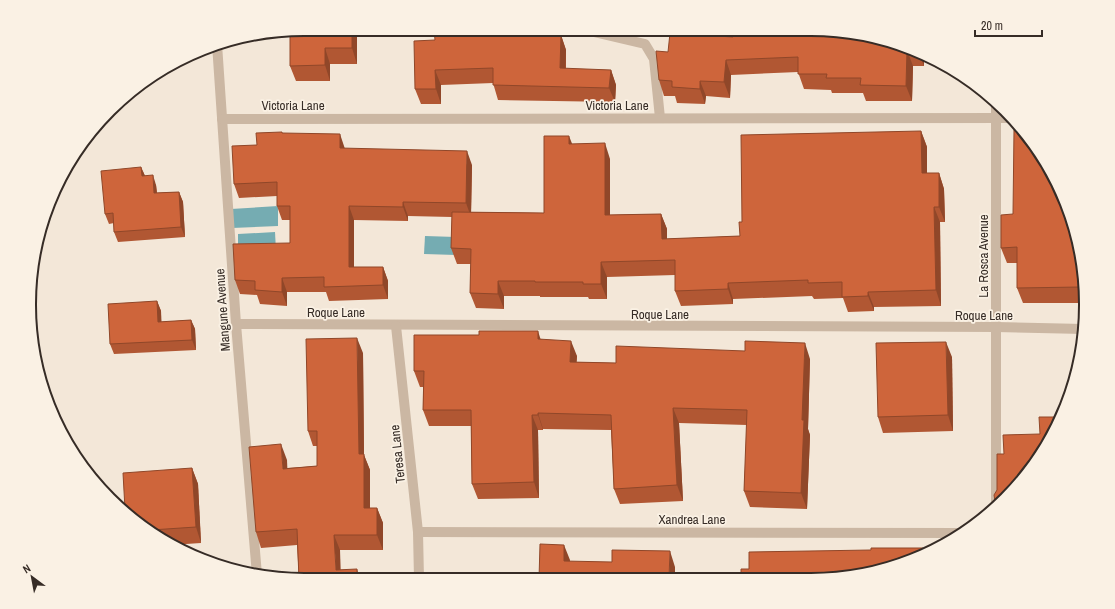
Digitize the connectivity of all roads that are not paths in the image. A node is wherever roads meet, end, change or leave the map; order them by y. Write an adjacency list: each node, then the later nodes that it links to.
1 (611, 36): 4 (street)
2 (217, 50): 7 (street, Mangune Avenue)
3 (996, 111): 5 (street, La Rosca Avenue)
4 (660, 118): 5 (street, Victoria Lane); 7 (street, Victoria Lane)
5 (996, 118): 6 (street, Victoria Lane); 10 (street, La Rosca Avenue)
6 (1003, 118)
7 (222, 119): 8 (street, Mangune Avenue)
8 (236, 324): 9 (street, Roque Lane); 15 (street, Mangune Avenue)
9 (396, 326): 10 (street, Roque Lane); 13 (street, Teresa Lane)
10 (996, 327): 11 (street, Roque Lane); 12 (street, La Rosca Avenue)
11 (1078, 329)
12 (996, 498)
13 (418, 532): 14 (street, Xandrea Lane); 16 (street, Teresa Lane)
14 (953, 532)
15 (256, 569)
16 (419, 573)

